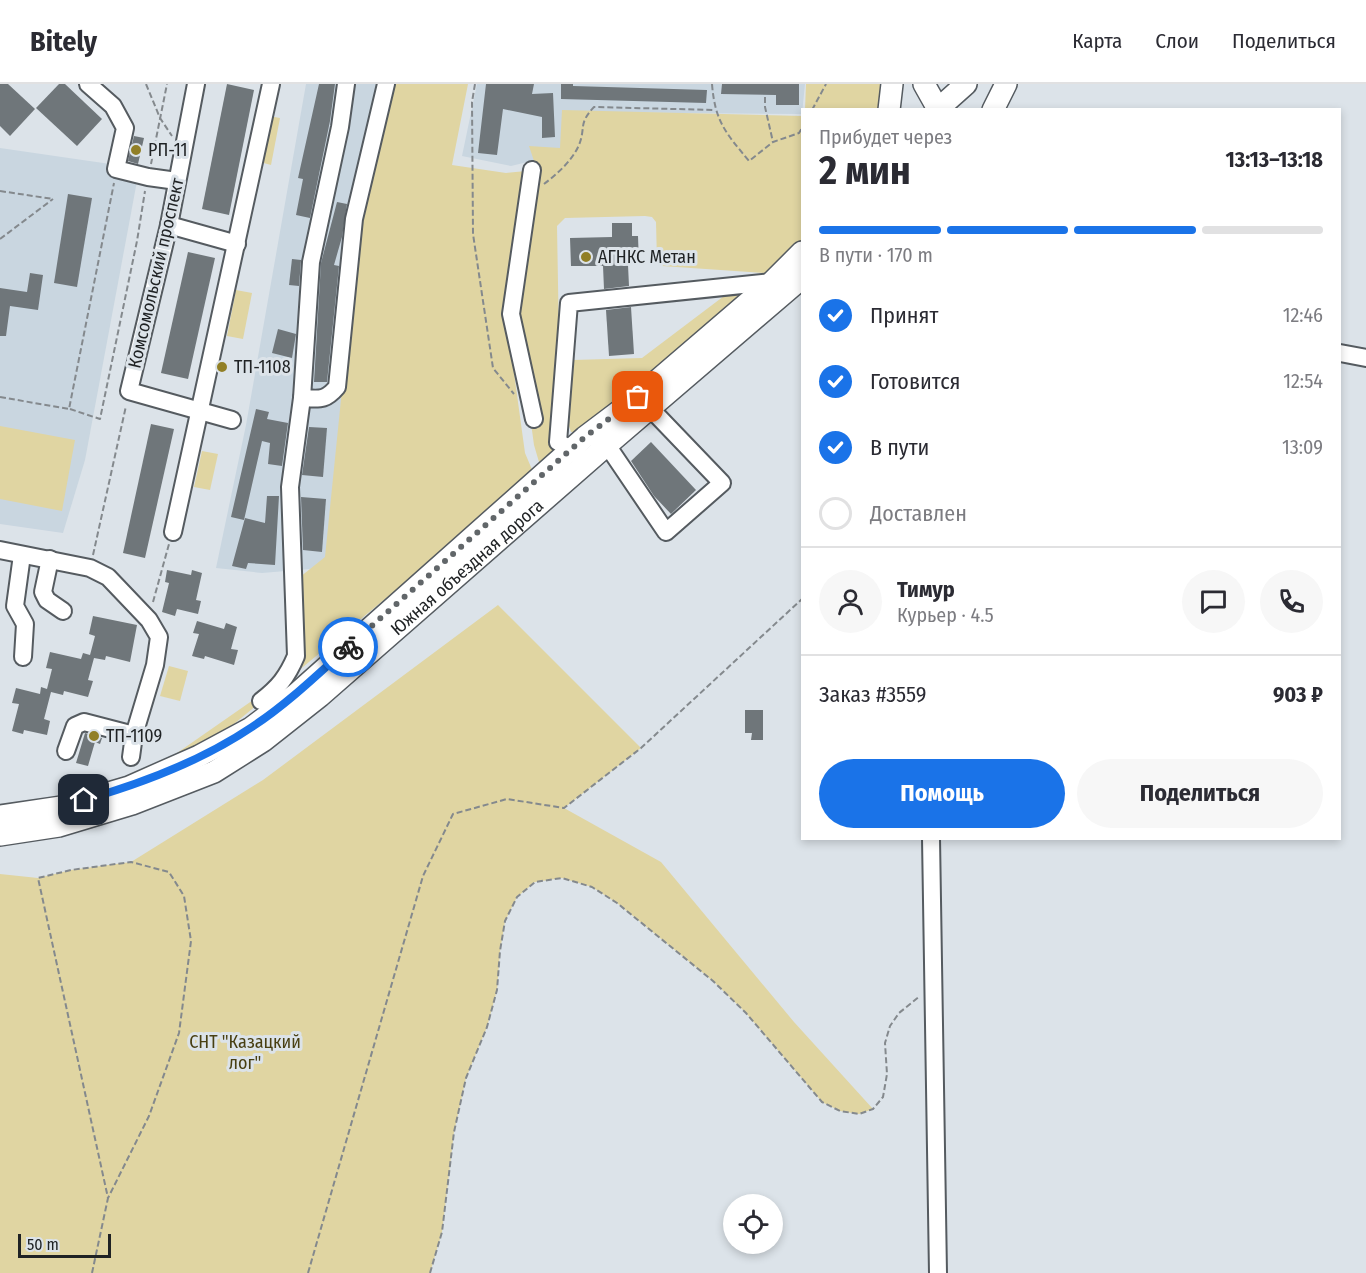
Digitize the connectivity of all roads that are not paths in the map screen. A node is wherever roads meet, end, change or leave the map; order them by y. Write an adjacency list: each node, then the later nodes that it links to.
1 (88, 84): 15 (street)
2 (196, 84): 15 (street, Комсомольский проспект)
3 (271, 84): 17 (street)
4 (346, 84): 23 (street)
5 (386, 84): 23 (street)
6 (892, 84): 10 (main road)
7 (924, 84): 11 (main road)
8 (966, 84): 12 (main road)
9 (1006, 84): 13 (main road)
10 (890, 108)
11 (938, 108)
12 (940, 108)
13 (994, 108)
14 (532, 170): 26 (street)
15 (177, 180): 16 (street, Комсомольский проспект)
16 (170, 225): 17 (street); 25 (street, Комсомольский проспект)
17 (237, 244): 25 (street)
18 (801, 253): 20 (main road, Южная объездная дорога)
19 (801, 279): 24 (main road, Южная объездная дорога)
20 (772, 282): 29 (main road, Южная объездная дорога); 29 (street)
21 (1341, 353): 22 (street)
22 (1366, 358)
23 (302, 398): 36 (street)
24 (650, 408): 28 (main road, Южная объездная дорога); 28 (street)
25 (198, 411): 27 (street); 30 (street)
26 (534, 419)
27 (232, 420)
28 (607, 446): 29 (main road, Южная объездная дорога)
29 (580, 457): 40 (main road, Южная объездная дорога); 41 (main road, Южная объездная дорога)
30 (173, 532)
31 (0, 550): 32 (street)
32 (22, 555): 33 (street); 35 (street)
33 (50, 559): 34 (street); 37 (street)
34 (63, 611)
35 (23, 657)
36 (261, 700)
37 (134, 735): 38 (street); 39 (street)
38 (66, 751)
39 (131, 757)
40 (0, 816)
41 (0, 835)
42 (931, 840): 43 (street)
43 (938, 1273)

